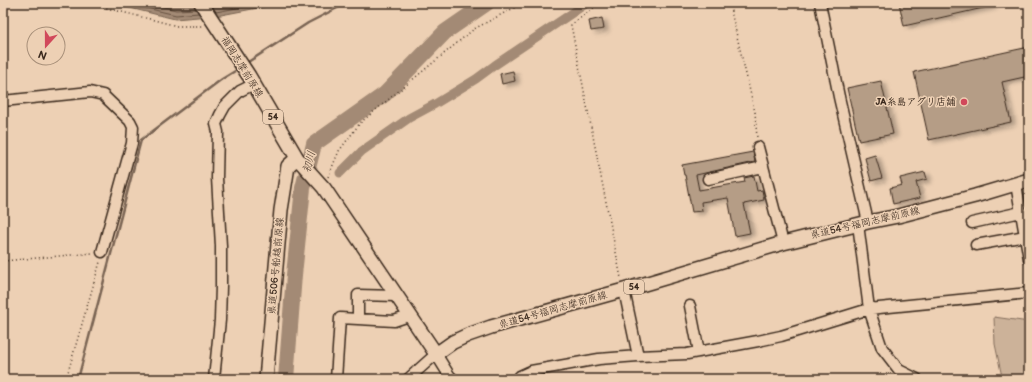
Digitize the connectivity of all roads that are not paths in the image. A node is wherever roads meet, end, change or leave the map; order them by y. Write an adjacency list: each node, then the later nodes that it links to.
1 (201, 3): 3 (main road, 福岡志摩前原線 / 54)
2 (820, 3): 12 (street)
3 (251, 80): 6 (main road, 福岡志摩前原線 / 54); 29 (street)
4 (3, 101): 17 (street)
5 (758, 147): 7 (street)
6 (297, 158): 21 (main road, 福岡志摩前原線 / 54); 30 (main road, 県道506号船越前原線)
7 (763, 167): 8 (street); 15 (street)
8 (708, 179)
9 (1029, 180): 10 (main road, 県道54号福岡志摩前原線 / 54)
10 (1016, 184): 11 (street); 12 (main road, 県道54号福岡志摩前原線 / 54)
11 (1021, 212): 13 (street); 14 (street)
12 (863, 223): 15 (main road, 県道54号福岡志摩前原線 / 54); 23 (street)
13 (972, 223)
14 (1025, 236): 16 (street); 18 (street)
15 (783, 243): 19 (main road, 県道54号福岡志摩前原線 / 54)
16 (976, 245)
17 (102, 252)
18 (1029, 259)
19 (624, 290): 27 (main road, 県道54号福岡志摩前原線 / 54); 28 (street)
20 (1029, 293): 23 (street)
21 (398, 296): 24 (main road, 54); 25 (street)
22 (690, 306): 26 (street)
23 (869, 309): 26 (street); 35 (street)
24 (410, 314): 25 (street); 27 (main road, 54)
25 (358, 319): 31 (street)
26 (700, 352): 28 (street)
27 (436, 354): 32 (street); 33 (street)
28 (638, 356): 34 (street)
29 (214, 379)
30 (266, 379)
31 (336, 379)
32 (408, 379)
33 (453, 379)
34 (517, 379)
35 (917, 379)

